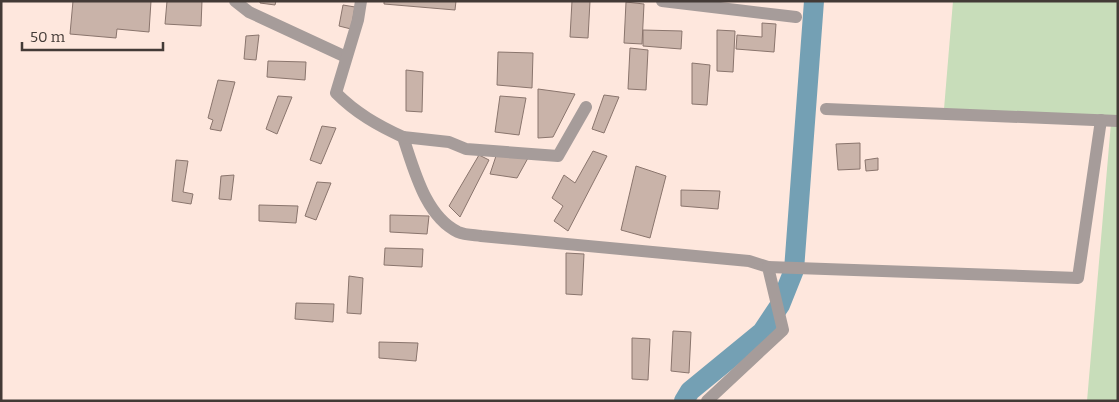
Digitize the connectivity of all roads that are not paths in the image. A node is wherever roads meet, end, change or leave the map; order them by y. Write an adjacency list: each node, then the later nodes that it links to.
1 (236, 1): 5 (street)
2 (361, 1): 5 (street)
3 (662, 1): 4 (street)
4 (796, 17)
5 (346, 57): 10 (street)
6 (586, 107): 10 (street)
7 (826, 109): 8 (street)
8 (1101, 120): 9 (street); 11 (street)
9 (1118, 121)
10 (403, 137): 11 (street)
11 (768, 267): 12 (street)
12 (707, 401)

